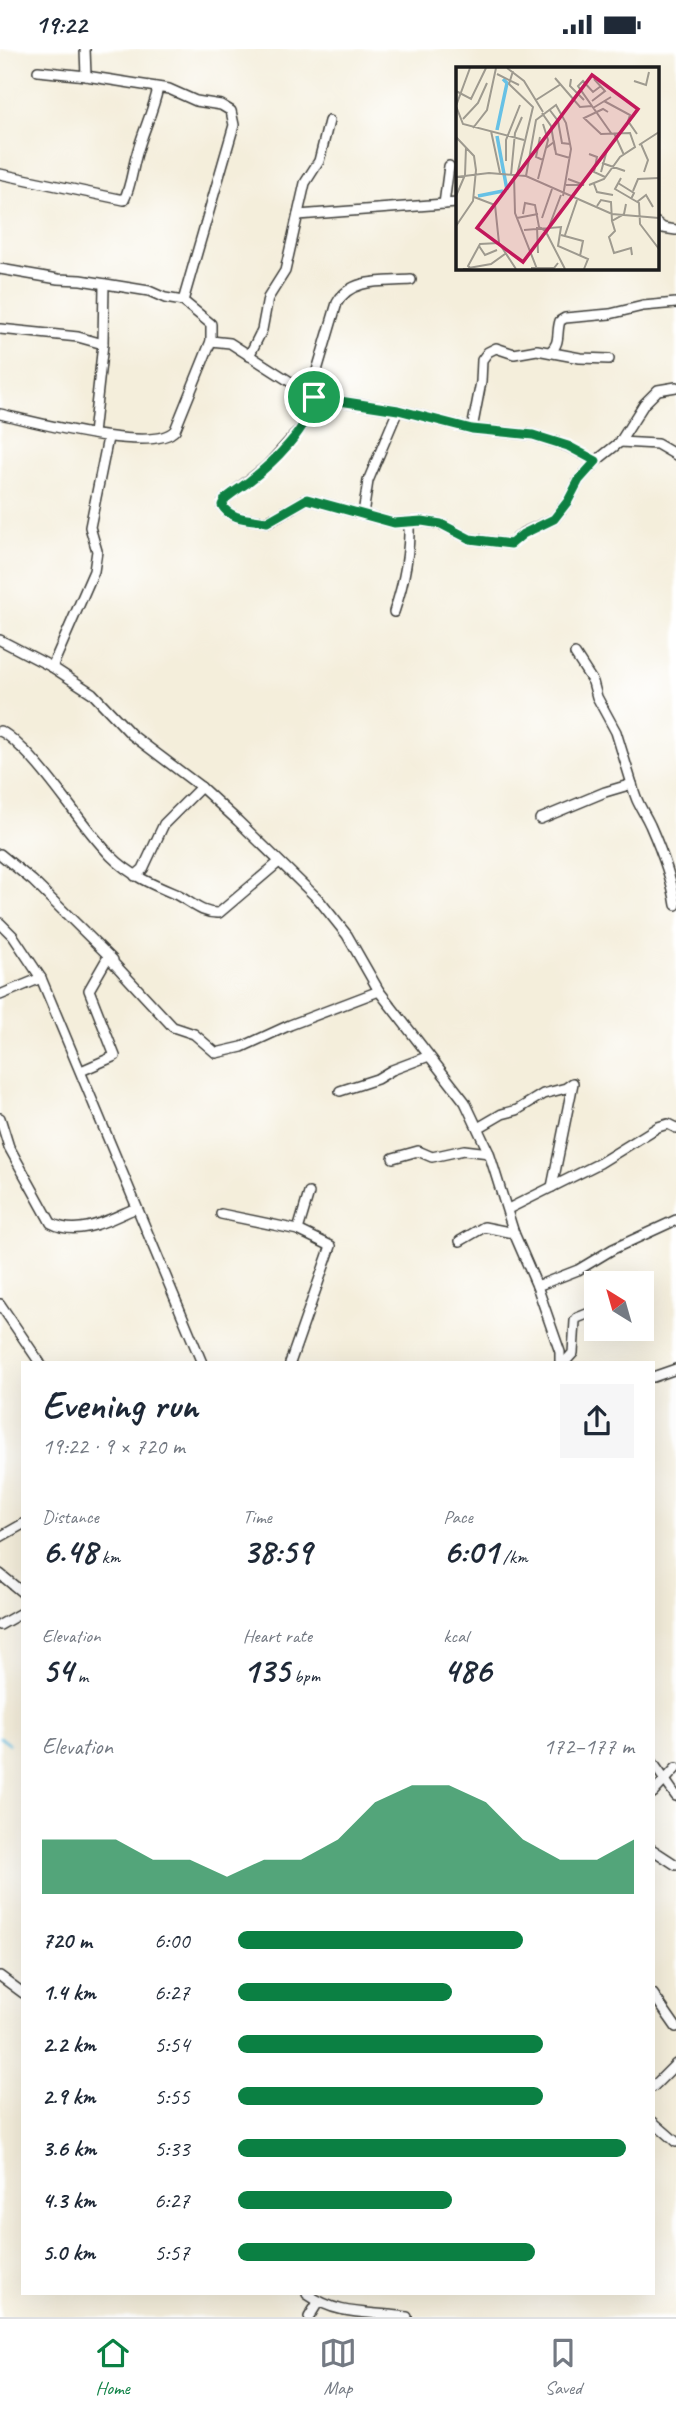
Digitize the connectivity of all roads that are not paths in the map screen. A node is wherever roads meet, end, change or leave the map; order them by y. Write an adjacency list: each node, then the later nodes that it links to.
1 (85, 49): 3 (street)
2 (38, 71): 3 (street)
3 (86, 76): 4 (street)
4 (158, 88): 7 (street); 16 (street)
5 (330, 121): 10 (street)
6 (449, 166): 9 (street)
7 (0, 174)
8 (456, 203): 9 (street)
9 (444, 204): 10 (street)
10 (298, 215): 22 (street)
11 (658, 224): 12 (street)
12 (676, 230)
13 (0, 269): 15 (street)
14 (411, 280): 25 (street)
15 (104, 284): 16 (street); 20 (street)
16 (183, 301): 19 (street)
17 (676, 303): 21 (street)
18 (0, 329): 20 (street)
19 (211, 341): 22 (street); 30 (street)
20 (103, 344): 29 (street)
21 (550, 352): 23 (street); 28 (street)
22 (248, 356): 25 (street)
23 (609, 359)
24 (676, 387): 31 (street)
25 (314, 397): 26 (street); 34 (street)
26 (398, 410): 28 (street); 34 (street)
27 (0, 414): 29 (street)
28 (472, 429): 33 (street)
29 (93, 435): 30 (street)
30 (108, 438): 39 (street)
31 (620, 442): 32 (street); 33 (street)
32 (676, 455)
33 (596, 461): 35 (street)
34 (363, 514): 35 (street)
35 (410, 522): 36 (street)
36 (394, 612)
37 (0, 640): 39 (street)
38 (575, 654): 41 (street)
39 (52, 667): 42 (street)
40 (0, 731): 46 (street)
41 (632, 784): 43 (street); 47 (street)
42 (201, 786): 45 (street); 46 (street)
43 (540, 819)
44 (0, 855): 52 (street)
45 (279, 862): 46 (street); 50 (street)
46 (135, 876)
47 (676, 905)
48 (0, 923): 49 (street)
49 (41, 978): 51 (street); 54 (street)
50 (379, 991): 52 (street); 53 (street)
51 (0, 995)
52 (180, 1029): 54 (street)
53 (429, 1056): 55 (street); 57 (street)
54 (81, 1071): 63 (street)
55 (340, 1091)
56 (0, 1118): 63 (street)
57 (478, 1128): 59 (street); 61 (street)
58 (676, 1128): 61 (street)
59 (489, 1153): 60 (street); 64 (street)
60 (393, 1158)
61 (552, 1187): 64 (street)
62 (309, 1193): 67 (street)
63 (136, 1208): 74 (street)
64 (508, 1209): 68 (street)
65 (221, 1214): 67 (street)
66 (676, 1220): 70 (street)
67 (298, 1230): 75 (street)
68 (514, 1234): 69 (street); 70 (street)
69 (460, 1241)
70 (537, 1286): 76 (street)
71 (0, 1304): 73 (street)
72 (584, 1315): 77 (street)
73 (39, 1361)
74 (201, 1361)
75 (291, 1361)
76 (562, 1361)
77 (564, 1361)
78 (676, 1370): 79 (street)
79 (655, 1376)
80 (21, 1525): 81 (street)
81 (0, 1537)
82 (0, 1574): 83 (street)
83 (21, 1591)
84 (21, 1613): 85 (street)
85 (0, 1625)
86 (655, 1766): 88 (street)
87 (676, 1768): 88 (street)
88 (664, 1779): 89 (street); 90 (street)
89 (655, 1790)
90 (676, 1796)
91 (655, 1851): 92 (street)
92 (676, 1865)
93 (0, 1976): 94 (street)
94 (21, 1992)
95 (655, 1997): 96 (street)
96 (676, 2027)
97 (676, 2064): 98 (street)
98 (655, 2085)
99 (655, 2124): 100 (street)
100 (676, 2142)
101 (308, 2295): 102 (street)
102 (317, 2304): 103 (street); 104 (street)
103 (309, 2317)
104 (407, 2317)

